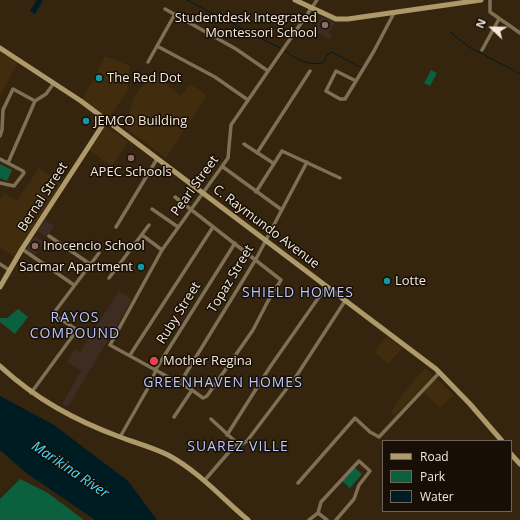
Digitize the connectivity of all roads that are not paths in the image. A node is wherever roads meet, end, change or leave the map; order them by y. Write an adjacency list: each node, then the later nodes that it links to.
1 (295, 0): 5 (main road)
2 (317, 0): 5 (street, Pearl Street)
3 (481, 0): 7 (main road)
4 (490, 0): 9 (street)
5 (312, 8): 7 (main road); 15 (street, Pearl Street)
6 (165, 9): 8 (street)
7 (394, 13): 17 (street)
8 (175, 14): 11 (street); 15 (street)
9 (499, 19): 10 (street); 13 (street)
10 (520, 33)
11 (157, 46): 14 (street); 19 (street)
12 (0, 48): 18 (main road, C. Raymundo Avenue)
13 (482, 50)
14 (148, 62)
15 (268, 71): 19 (street, Pearl Street)
16 (310, 71): 24 (street)
17 (356, 81): 17 (street)
18 (54, 83): 20 (street); 21 (main road, C. Raymundo Avenue)
19 (248, 100): 30 (street, Pearl Street)
20 (35, 101): 22 (street); 28 (street)
21 (106, 120): 25 (main road, C. Raymundo Avenue); 47 (main road, Bernal Street)
22 (0, 136)
23 (244, 144): 24 (street)
24 (257, 153): 29 (street)
25 (157, 158): 34 (main road, C. Raymundo Avenue); 41 (street)
26 (0, 159): 28 (street)
27 (308, 162): 29 (street); 31 (street); 38 (street, Topaz Street)
28 (8, 163): 32 (street)
29 (274, 163): 33 (street)
30 (223, 167): 33 (street); 34 (street, Pearl Street)
31 (340, 178)
32 (0, 183)
33 (256, 192): 38 (street)
34 (203, 193): 37 (street, Pearl Street); 45 (main road, C. Raymundo Avenue)
35 (175, 196): 37 (street)
36 (152, 209): 40 (street)
37 (191, 210): 40 (street, Pearl Street); 42 (street)
38 (282, 210): 45 (street, Topaz Street)
39 (149, 225): 43 (street)
40 (178, 226): 48 (street, Pearl Street)
41 (116, 227)
42 (213, 227): 46 (street); 59 (street)
43 (142, 235): 48 (street); 54 (street)
44 (49, 236): 52 (street)
45 (266, 241): 50 (street, Topaz Street); 57 (main road, C. Raymundo Avenue)
46 (235, 243): 50 (street); 61 (street, Ruby Street)
47 (22, 249): 53 (main road, Bernal Street); 55 (street)
48 (162, 250): 59 (street, Pearl Street)
49 (99, 253): 52 (street)
50 (256, 259): 63 (street, Topaz Street); 64 (street)
51 (0, 264): 53 (street)
52 (90, 264): 55 (street)
53 (9, 270): 56 (main road, Bernal Street)
54 (109, 278)
55 (74, 285): 65 (street)
56 (0, 287)
57 (326, 287): 58 (main road, C. Raymundo Avenue); 68 (street)
58 (345, 301): 62 (main road, C. Raymundo Avenue); 71 (street)
59 (130, 355): 61 (street)
60 (0, 366): 65 (main road)
61 (156, 369): 63 (street); 69 (street, Ruby Street)
62 (439, 373): 70 (main road, C. Raymundo Avenue); 75 (street)
63 (180, 383): 64 (street)
64 (192, 390): 66 (street)
65 (31, 393): 69 (main road)
66 (174, 417)
67 (211, 419): 68 (street)
68 (227, 435): 71 (street)
69 (120, 437): 74 (main road)
70 (501, 440)
71 (239, 445): 74 (street)
72 (512, 455): 73 (main road)
73 (520, 464)
74 (204, 481): 77 (main road)
75 (298, 483)
76 (318, 513): 78 (street); 79 (street); 80 (street)
77 (248, 520)
78 (309, 520)
79 (326, 520)
80 (336, 520)

